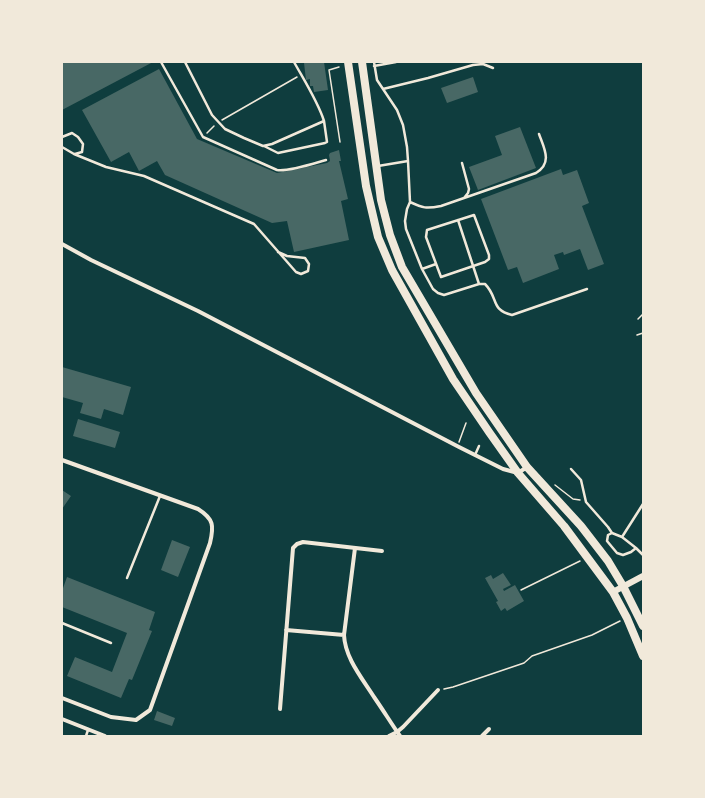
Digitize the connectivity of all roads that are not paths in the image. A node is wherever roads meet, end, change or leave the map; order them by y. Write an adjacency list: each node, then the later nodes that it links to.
1 (162, 62): 17 (lane)
2 (185, 62): 14 (lane)
3 (294, 62): 11 (lane)
4 (362, 62): 20 (main road)
5 (374, 62): 8 (lane)
6 (396, 62): 8 (lane)
7 (348, 63): 36 (main road)
8 (374, 66): 10 (lane)
9 (492, 68): 10 (lane)
10 (383, 89): 18 (lane)
11 (324, 121): 14 (lane); 14 (lane)
12 (539, 134): 21 (lane)
13 (62, 137): 16 (lane)
14 (262, 146)
15 (62, 148): 16 (lane)
16 (74, 154): 25 (lane)
17 (326, 160)
18 (408, 161): 20 (lane); 22 (lane)
19 (462, 163): 21 (lane)
20 (376, 166): 34 (main road)
21 (464, 198): 22 (lane)
22 (410, 202): 28 (lane)
23 (458, 220): 26 (lane); 27 (lane); 27 (lane)
24 (62, 244): 32 (street)
25 (278, 252): 25 (lane)
26 (436, 264): 27 (lane); 28 (lane)
27 (473, 266): 29 (lane)
28 (422, 269): 29 (lane)
29 (479, 284): 30 (lane)
30 (587, 289)
31 (479, 446): 32 (lane)
32 (475, 455): 36 (street)
33 (62, 460): 37 (street)
34 (527, 467): 36 (street); 47 (main road)
35 (571, 469): 39 (lane)
36 (518, 473): 48 (main road)
37 (160, 496): 46 (lane); 56 (street)
38 (643, 504): 40 (lane)
39 (612, 533): 40 (lane); 42 (lane)
40 (622, 537): 42 (lane)
41 (355, 548): 43 (street); 51 (street); 52 (street)
42 (636, 548): 44 (lane)
43 (382, 551)
44 (643, 555)
45 (643, 576): 47 (street)
46 (127, 578)
47 (623, 586): 48 (street); 50 (main road)
48 (613, 592): 54 (main road)
49 (62, 623): 53 (lane)
50 (643, 626)
51 (286, 630): 52 (street); 57 (street)
52 (344, 635): 61 (street)
53 (111, 643)
54 (643, 656)
55 (438, 690): 61 (street)
56 (62, 698)
57 (280, 709)
58 (62, 719): 59 (street)
59 (88, 729): 62 (lane); 63 (street)
60 (489, 729): 65 (street)
61 (398, 734): 64 (street)
62 (86, 736)
63 (105, 736)
64 (390, 736)
65 (482, 736)

